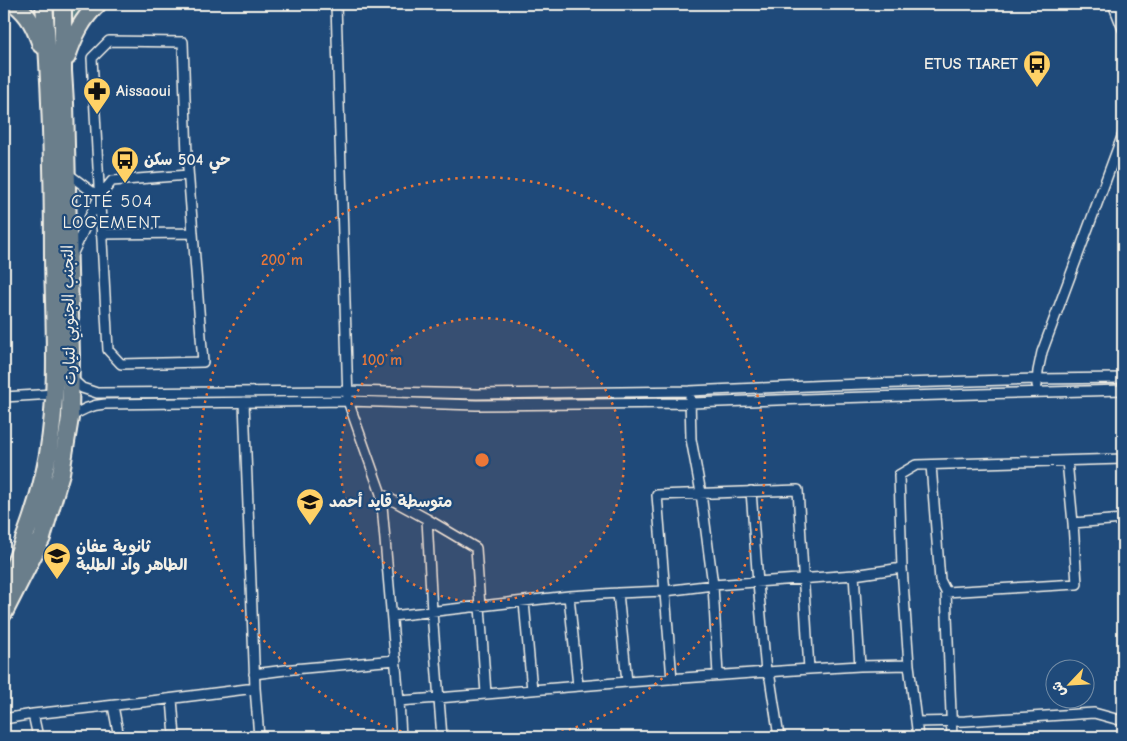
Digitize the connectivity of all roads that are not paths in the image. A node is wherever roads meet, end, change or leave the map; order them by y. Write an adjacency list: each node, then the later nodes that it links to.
1 (15, 4): 8 (highway)
2 (44, 4): 8 (highway, التجنب الجنوبي لتيارت)
3 (63, 4): 8 (highway, التجنب الجنوبي لتيارت)
4 (98, 4): 8 (highway)
5 (336, 4): 21 (street)
6 (1113, 4): 7 (street)
7 (1123, 29)
8 (56, 71): 10 (highway, التجنب الجنوبي لتيارت); 25 (highway, التجنب الجنوبي لتيارت)
9 (1123, 134): 18 (street)
10 (67, 173): 12 (street); 15 (highway, التجنب الجنوبي لتيارت)
11 (188, 175): 12 (street); 12 (street); 13 (street)
12 (99, 197): 14 (street); 15 (street)
13 (192, 233): 14 (street); 14 (street)
14 (101, 234)
15 (69, 262): 16 (highway, التجنب الجنوبي لتيارت)
16 (70, 377): 21 (street); 32 (highway, التجنب الجنوبي لتيارت)
17 (1123, 378): 18 (street)
18 (1037, 379): 19 (street); 23 (street)
19 (832, 385): 22 (street); 27 (street)
20 (1123, 390): 23 (street)
21 (347, 391): 24 (street); 28 (street)
22 (689, 391): 24 (street); 30 (street)
23 (1036, 392): 27 (street)
24 (559, 393): 31 (street)
25 (54, 394): 26 (street); 47 (highway, التجنب الجنوبي لتيارت)
26 (4, 397)
27 (832, 398): 30 (street)
28 (348, 401): 29 (street); 31 (street); 38 (street)
29 (244, 402): 32 (street); 62 (street)
30 (691, 403): 31 (street); 37 (street)
31 (560, 404)
32 (70, 418): 55 (highway, التجنب الجنوبي لتيارت)
33 (1123, 459): 34 (street)
34 (1067, 461): 35 (street); 41 (street)
35 (931, 464): 42 (street); 49 (street)
36 (752, 492): 37 (street); 44 (street); 45 (street)
37 (701, 493): 46 (street); 48 (street)
38 (381, 494): 39 (street); 56 (street)
39 (427, 519): 53 (street); 54 (street)
40 (1123, 519): 41 (street)
41 (1073, 522): 49 (street)
42 (902, 568): 43 (street); 58 (street)
43 (854, 574): 44 (street); 59 (street)
44 (804, 578): 45 (street); 60 (street)
45 (758, 583): 46 (street); 61 (street)
46 (713, 585): 48 (street); 63 (street)
47 (4, 587)
48 (665, 591): 50 (street); 64 (street)
49 (946, 592): 78 (street)
50 (618, 593): 51 (street); 65 (street)
51 (569, 596): 52 (street); 66 (street)
52 (524, 602): 53 (street); 68 (street)
53 (480, 607): 54 (street); 69 (street)
54 (432, 612): 56 (street); 71 (street)
55 (4, 613)
56 (392, 616): 57 (street)
57 (396, 660): 62 (street); 72 (street)
58 (909, 665): 59 (street); 77 (street)
59 (860, 666): 60 (street)
60 (809, 668): 61 (street)
61 (766, 672): 63 (street); 85 (street)
62 (254, 674): 67 (street)
63 (718, 675): 64 (street)
64 (672, 679): 65 (street)
65 (627, 682): 66 (street)
66 (578, 686): 68 (street)
67 (255, 688): 70 (street); 82 (street)
68 (532, 690): 69 (street)
69 (486, 694): 71 (street)
70 (172, 698): 73 (street); 81 (street)
71 (438, 698): 72 (street); 84 (street)
72 (399, 700): 83 (street)
73 (113, 706): 74 (street); 80 (street)
74 (33, 714): 75 (street); 79 (street)
75 (4, 719)
76 (1123, 721): 78 (street)
77 (916, 722): 78 (street); 86 (street)
78 (951, 722): 87 (street)
79 (38, 737)
80 (119, 737)
81 (175, 737)
82 (259, 737)
83 (401, 737)
84 (442, 737)
85 (779, 737)
86 (918, 737)
87 (952, 737)

